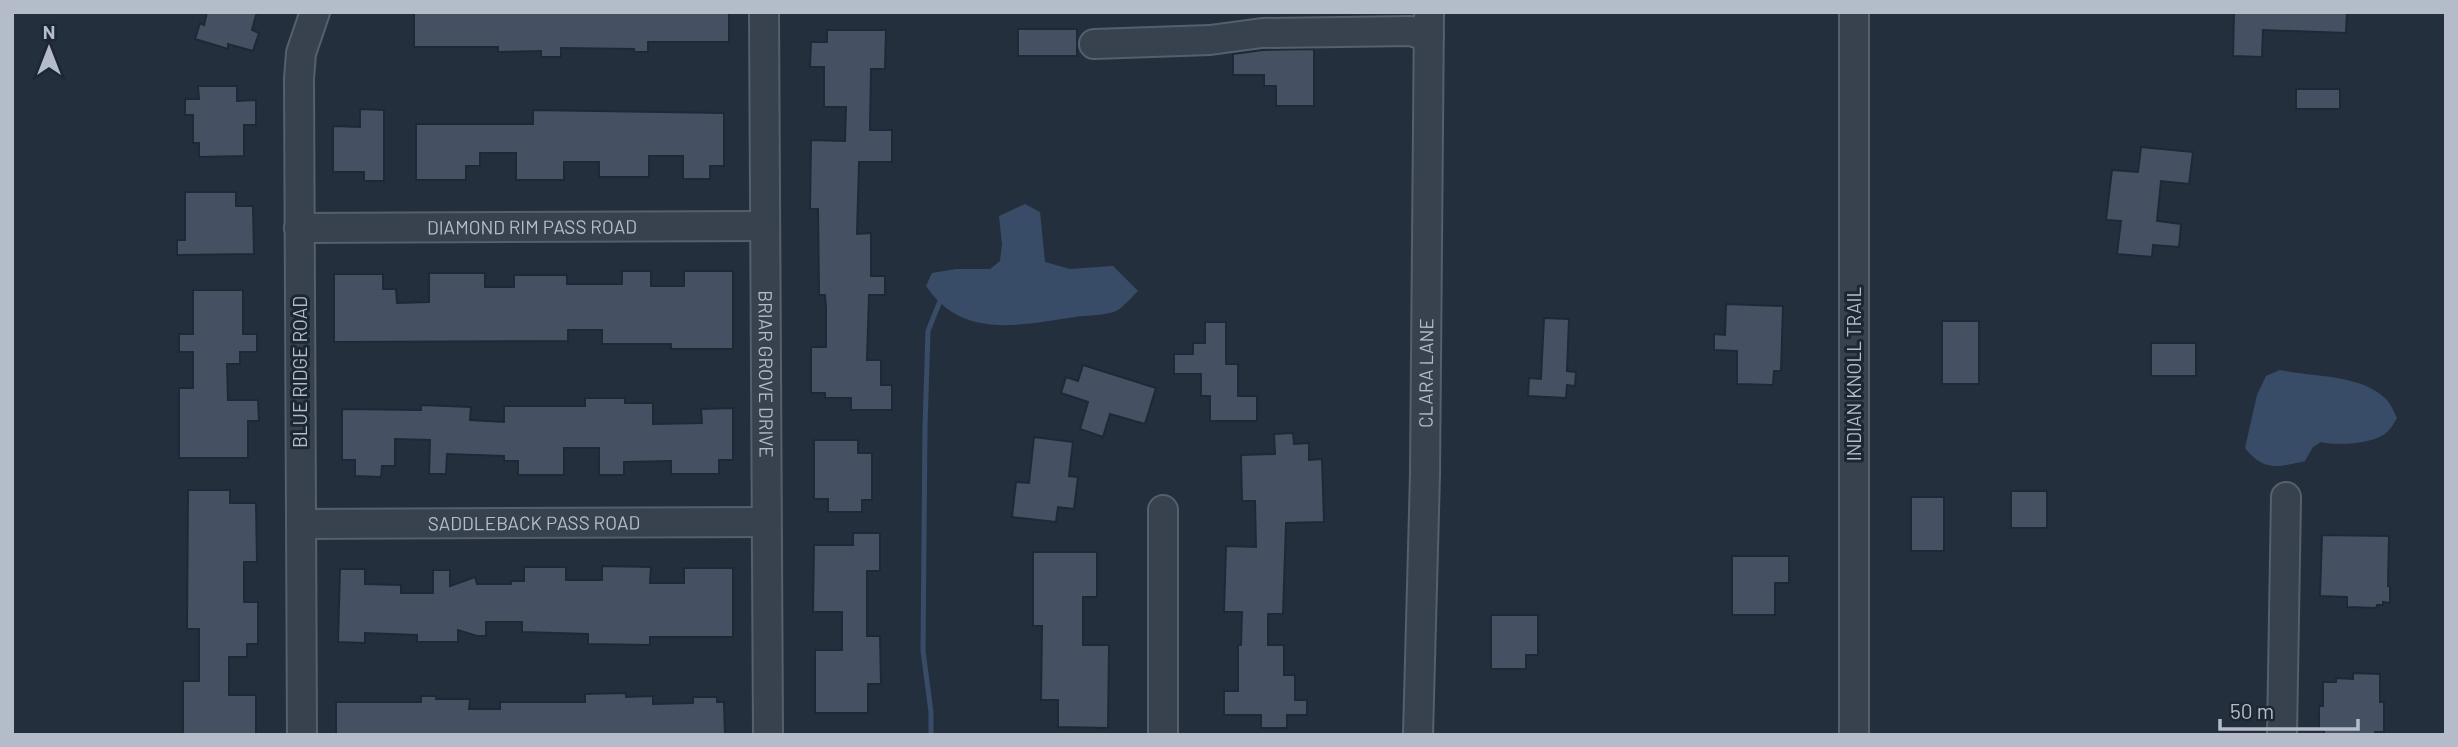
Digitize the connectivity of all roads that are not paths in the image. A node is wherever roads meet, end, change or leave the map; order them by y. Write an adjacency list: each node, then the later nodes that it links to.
1 (316, 12): 7 (street, BLUE RIDGE ROAD)
2 (764, 12): 6 (street, BRIAR GROVE DRIVE)
3 (1854, 12): 16 (street, INDIAN KNOLL TRAIL)
4 (1429, 25): 5 (street); 15 (street, CLARA LANE)
5 (1094, 44)
6 (765, 226): 7 (street, DIAMOND RIM PASS ROAD); 10 (street, BRIAR GROVE DRIVE)
7 (299, 228): 11 (street, BLUE RIDGE ROAD)
8 (2286, 497): 17 (street)
9 (1163, 509): 14 (street)
10 (766, 522): 11 (street, SADDLEBACK PASS ROAD); 13 (street, BRIAR GROVE DRIVE)
11 (301, 524): 12 (street, BLUE RIDGE ROAD)
12 (302, 735)
13 (768, 735)
14 (1163, 735)
15 (1418, 735)
16 (1854, 735)
17 (2282, 735)

